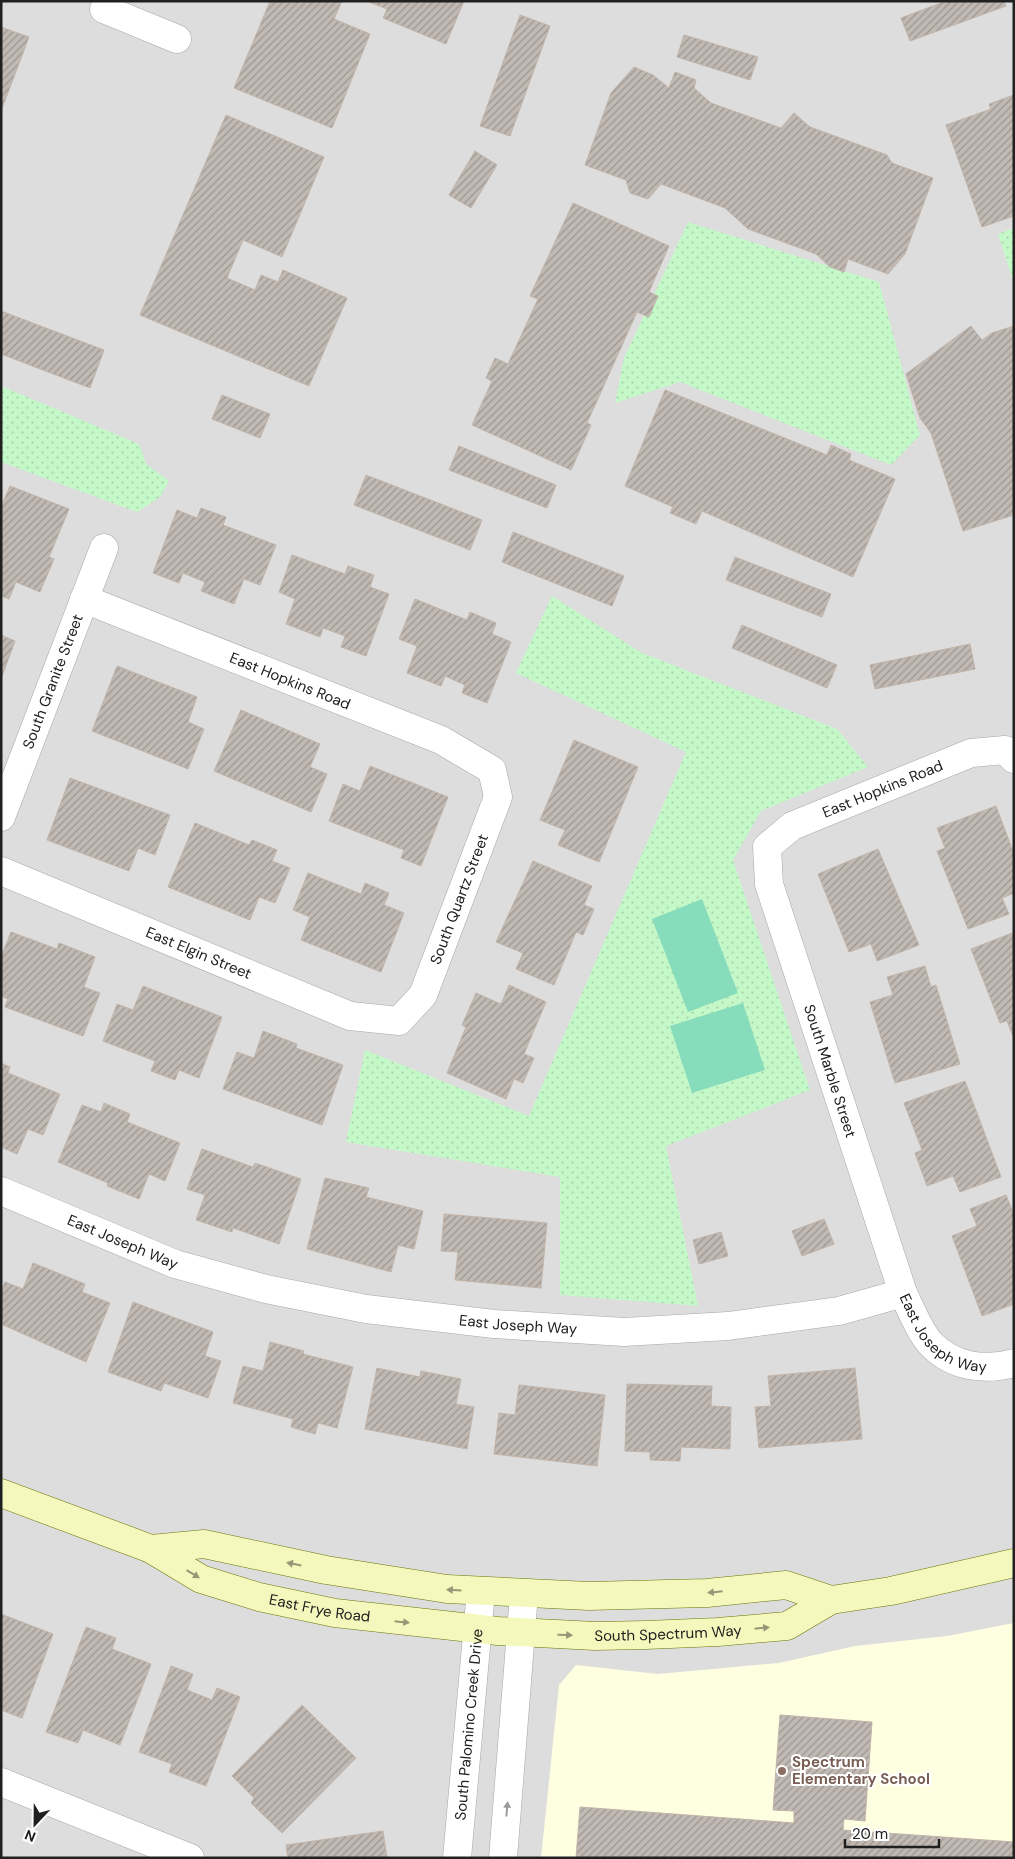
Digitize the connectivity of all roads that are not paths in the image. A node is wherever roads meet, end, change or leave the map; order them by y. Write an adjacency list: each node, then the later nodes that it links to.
1 (104, 9): 2 (street)
2 (177, 39)
3 (104, 548): 4 (street, South Granite Street)
4 (84, 599): 6 (street, East Hopkins Road); 7 (street, South Granite Street)
5 (1009, 754): 8 (street, East Hopkins Road)
6 (492, 770): 10 (street, South Quartz Street)
7 (1, 817)
8 (767, 847): 12 (street, South Marble Street)
9 (1, 871): 10 (street, East Elgin Street)
10 (399, 1021)
11 (1, 1191): 12 (street, East Joseph Way)
12 (903, 1293): 13 (street, East Joseph Way)
13 (1014, 1363)
14 (1, 1493): 15 (street, East Frye Road)
15 (151, 1549): 17 (street, East Frye Road, one-way to 15); 19 (street, East Frye Road, one-way to 19)
16 (1014, 1563): 18 (street, South Spectrum Way)
17 (502, 1593): 18 (street, South Spectrum Way, one-way to 17); 19 (street, South Palomino Creek Drive); 19 (street, South Palomino Creek Drive)
18 (831, 1600): 19 (street, South Spectrum Way, one-way to 18)
19 (499, 1631): 22 (street, South Palomino Creek Drive); 23 (street, South Palomino Creek Drive, one-way to 19)
20 (1, 1782): 21 (street)
21 (190, 1858)
22 (457, 1858)
23 (503, 1858)

